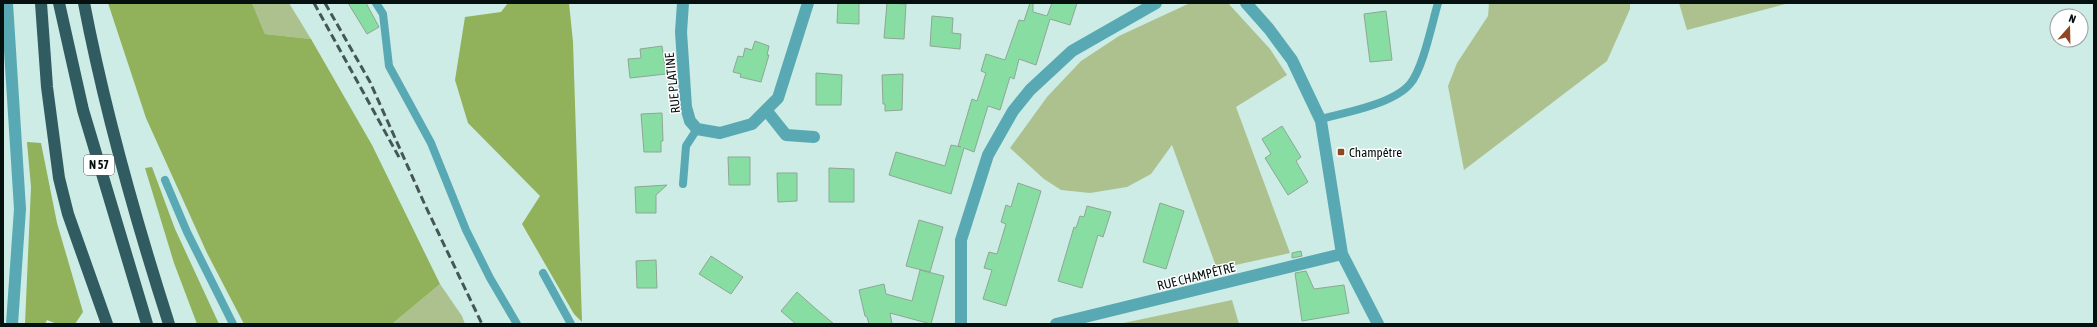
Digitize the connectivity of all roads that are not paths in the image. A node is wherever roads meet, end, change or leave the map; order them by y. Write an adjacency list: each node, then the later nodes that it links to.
1 (7, 3): 19 (street)
2 (41, 3): 20 (highway)
3 (59, 3): 21 (highway, N 57)
4 (84, 3): 22 (highway, N 57)
5 (376, 3): 24 (lane)
6 (683, 3): 13 (street, RUE PLATINE)
7 (808, 3): 11 (street)
8 (1156, 3): 26 (street)
9 (1246, 3): 12 (street)
10 (1438, 3): 12 (lane)
11 (766, 110): 13 (street); 14 (street)
12 (1320, 119): 17 (street)
13 (697, 129): 16 (lane)
14 (814, 137)
15 (165, 180): 23 (lane)
16 (683, 184)
17 (1342, 254): 27 (street, RUE CHAMPÊTRE); 28 (street)
18 (543, 273): 25 (lane)
19 (11, 322)
20 (107, 324)
21 (147, 324)
22 (170, 324)
23 (233, 324)
24 (517, 324)
25 (571, 324)
26 (961, 324)
27 (1056, 324)
28 (1378, 324)

